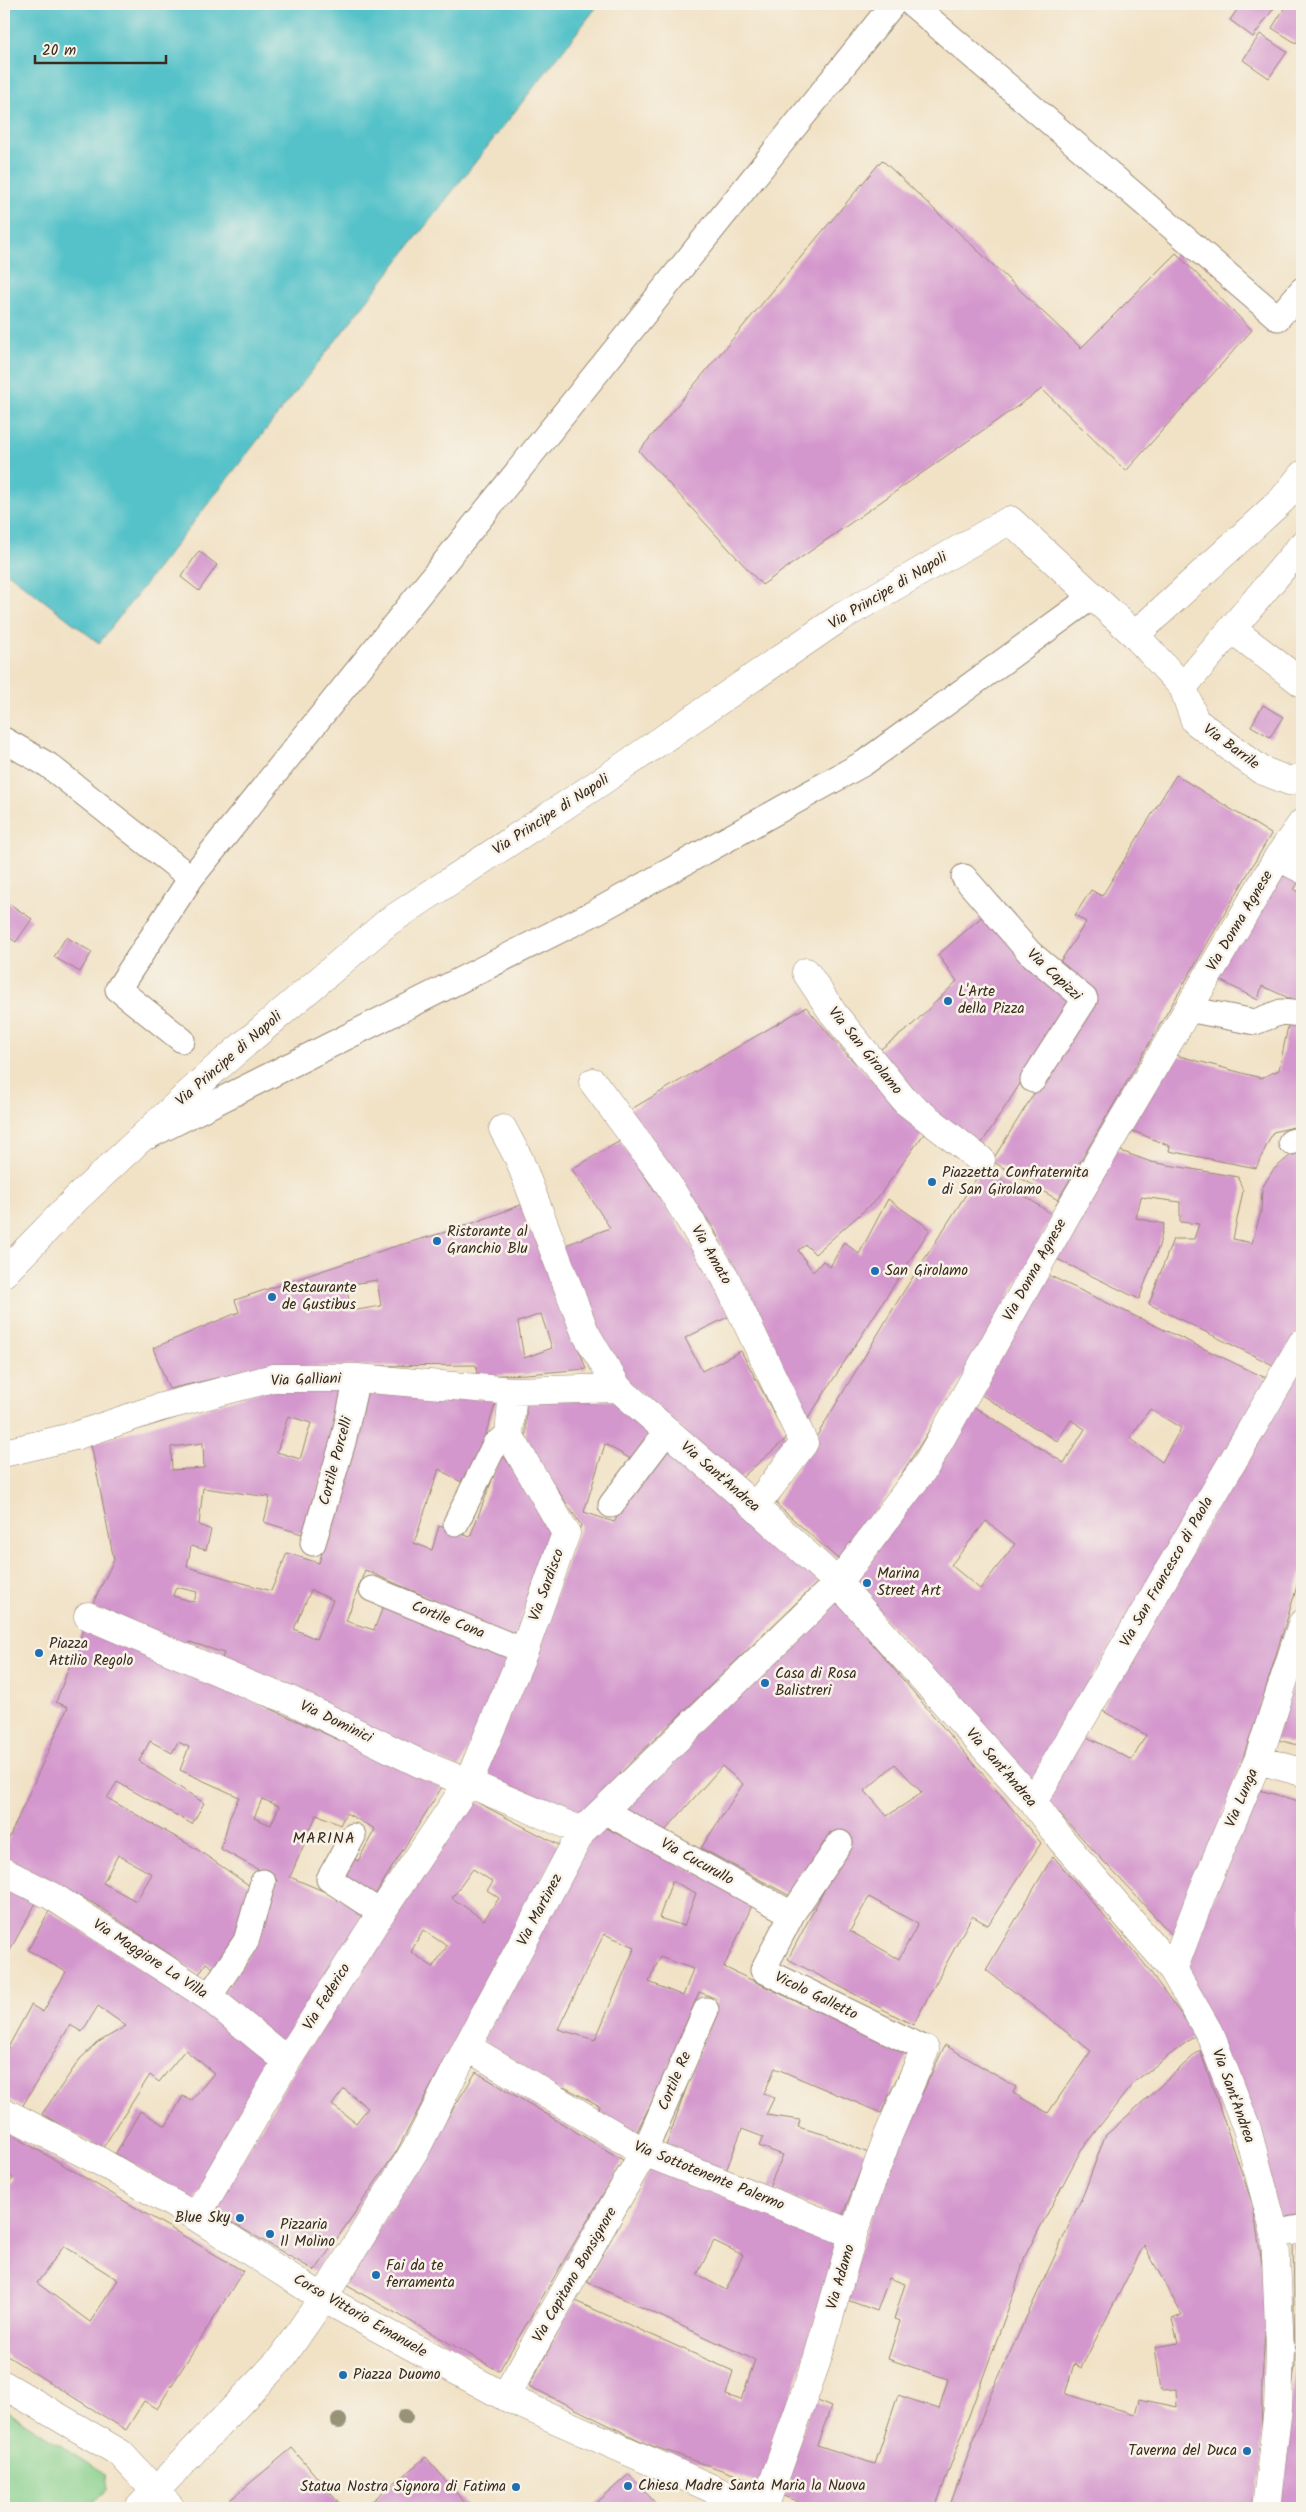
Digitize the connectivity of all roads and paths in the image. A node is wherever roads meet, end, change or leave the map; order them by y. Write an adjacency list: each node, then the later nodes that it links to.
1 (893, 4): 17 (lane)
2 (912, 4): 3 (lane)
3 (1302, 290)
4 (1302, 475): 8 (street)
5 (1302, 545): 7 (street)
6 (1093, 596): 8 (street, Via Principe di Napoli); 25 (lane); 25 (street, Via Principe di Napoli)
7 (1233, 630): 9 (street); 10 (street)
8 (1135, 635): 10 (street, Via Principe di Napoli)
9 (1302, 684)
10 (1184, 687): 12 (street, Via Barrile)
11 (4, 740): 17 (lane)
12 (1302, 776)
13 (1302, 823): 14 (street, Via Donna Agnese)
14 (1278, 857): 15 (street); 19 (street, Via Donna Agnese)
15 (1302, 869)
16 (964, 877): 22 (lane, Via Capizzi)
17 (191, 878): 21 (lane)
18 (806, 972): 26 (street, Via San Girolamo)
19 (1187, 1009): 20 (lane); 39 (street, Via Donna Agnese)
20 (1302, 1014)
21 (182, 1040)
22 (1033, 1080)
23 (593, 1082): 36 (street, Via Amato)
24 (503, 1129): 30 (street, Via Sant'Andrea)
25 (133, 1144): 27 (street, Via Principe di Napoli)
26 (981, 1160)
27 (4, 1273)
28 (1302, 1343): 47 (street, Via San Francesco di Paola)
29 (357, 1378): 31 (street, Via Galliani); 34 (street, Via Galliani); 38 (lane, Cortile Porcelli)
30 (618, 1388): 31 (street, Via Galliani); 32 (street, Via Sant'Andrea)
31 (513, 1391): 33 (street)
32 (667, 1431): 35 (lane); 36 (street, Via Sant'Andrea)
33 (509, 1435): 37 (lane); 43 (street, Via Sardisco)
34 (4, 1453)
35 (611, 1505)
36 (755, 1507): 39 (street, Via Sant'Andrea)
37 (456, 1523)
38 (313, 1543)
39 (838, 1584): 47 (street, Via Sant'Andrea); 48 (street, Via Martinez)
40 (372, 1590): 43 (lane, Cortile Cona)
41 (88, 1616): 46 (street, Via Dominici)
42 (1302, 1624): 44 (street, Via Lunga)
43 (524, 1651): 46 (street, Via Sardisco)
44 (1258, 1760): 45 (street); 56 (street, Via Lunga)
45 (1302, 1772)
46 (468, 1783): 49 (street, Via Dominici); 54 (street, Via Federico)
47 (1033, 1802): 56 (street, Via Sant'Andrea)
48 (602, 1810): 49 (street, Via Martinez); 55 (lane, Via Cucurullo)
49 (582, 1831): 59 (street, Via Martinez)
50 (353, 1836): 54 (lane)
51 (840, 1843): 55 (lane)
52 (4, 1872): 57 (street, Via Maggiore La Villa)
53 (263, 1882): 57 (lane)
54 (381, 1913): 61 (street, Via Federico)
55 (792, 1914): 60 (lane, Vicolo Galletto)
56 (1173, 1970): 67 (street, Via Sant'Andrea)
57 (210, 1997): 61 (street, Via Maggiore La Villa)
58 (706, 2010): 63 (lane, Cortile Re)
59 (468, 2047): 63 (street, Via Sottotenente Palermo); 68 (street, Via Martinez)
60 (925, 2049): 66 (street, Via Adamo)
61 (287, 2061): 64 (street, Via Federico)
62 (4, 2112): 64 (street, Corso Vittorio Emanuele)
63 (644, 2152): 66 (street, Via Sottotenente Palermo); 70 (street, Via Capitano Bonsignore)
64 (196, 2217): 68 (street, Corso Vittorio Emanuele)
65 (1302, 2229): 67 (street)
66 (853, 2234): 73 (street, Via Adamo)
67 (1275, 2234): 74 (street, Via Sant'Andrea)
68 (323, 2298): 70 (street, Corso Vittorio Emanuele); 71 (street)
69 (4, 2385): 71 (street)
70 (505, 2397): 72 (street, Corso Vittorio Emanuele)
71 (155, 2502)
72 (756, 2508)
73 (764, 2508)
74 (1266, 2508)

